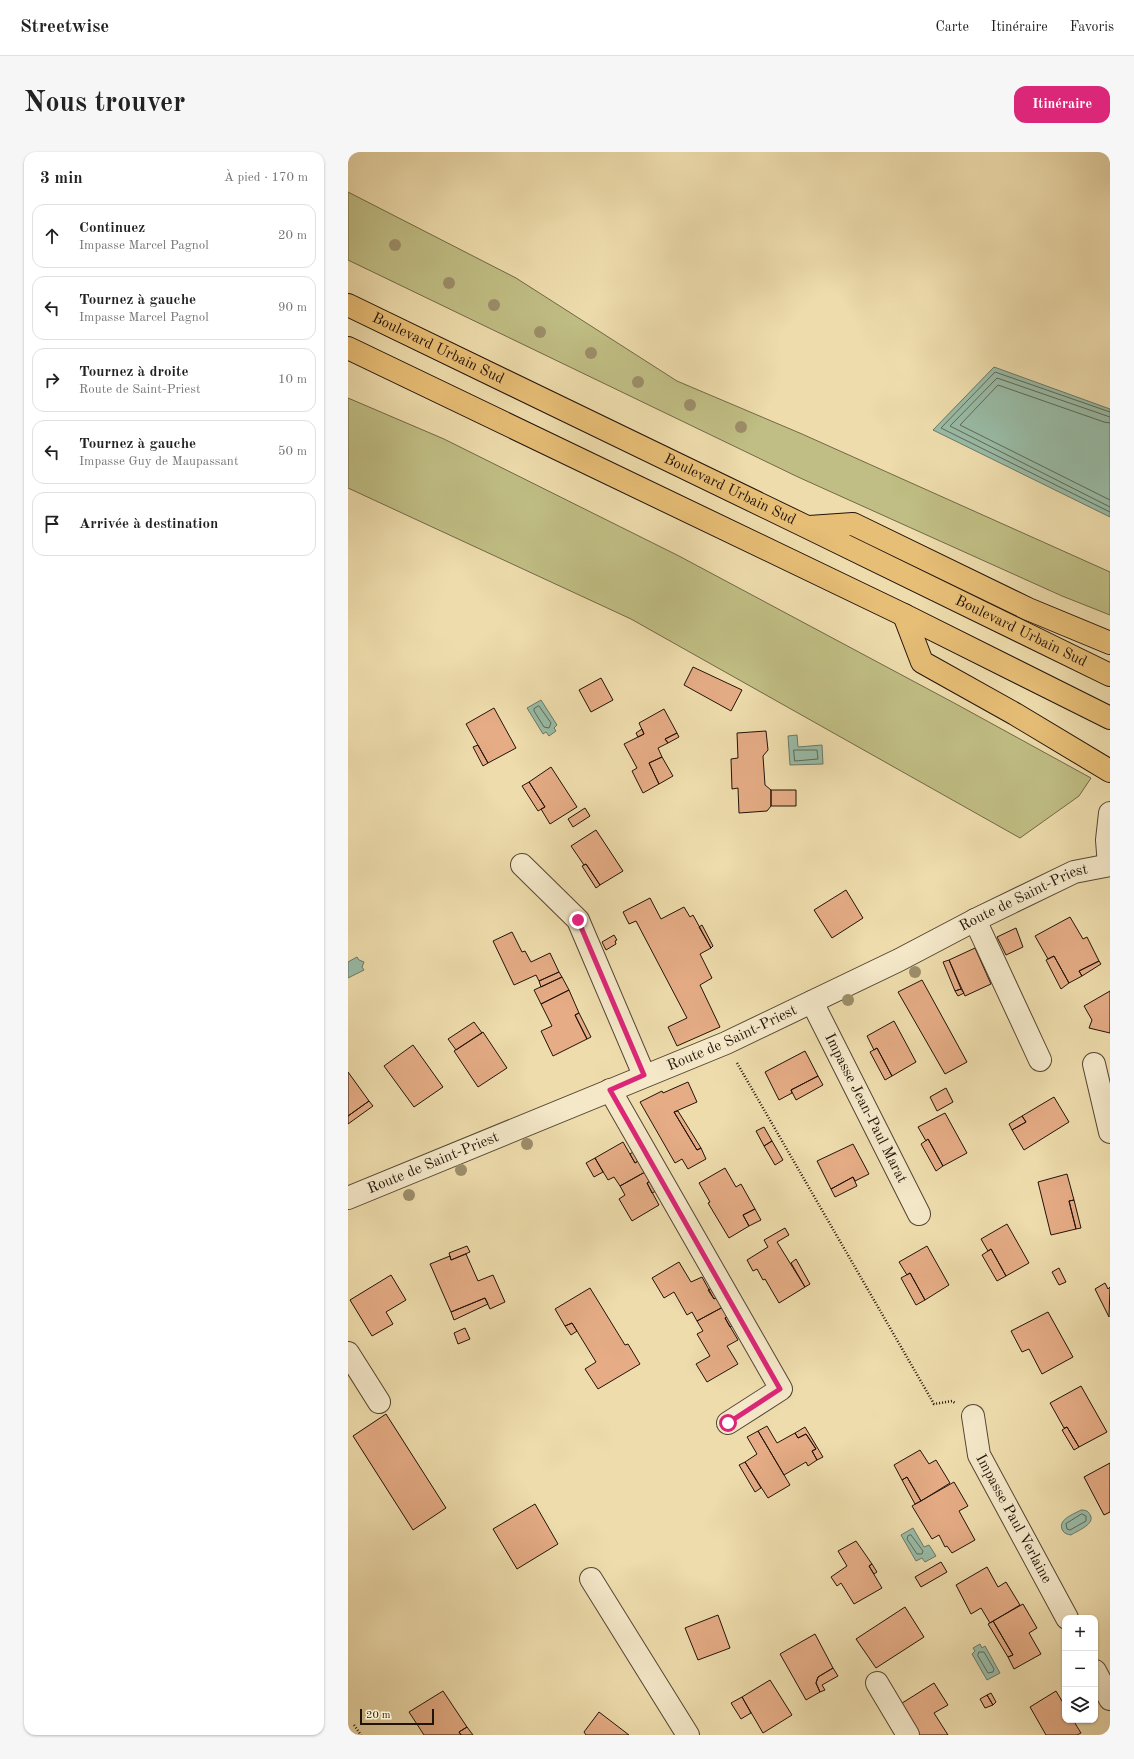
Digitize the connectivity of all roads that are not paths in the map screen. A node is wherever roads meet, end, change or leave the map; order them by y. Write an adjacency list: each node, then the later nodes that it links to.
1 (348, 305): 3 (highway, Boulevard Urbain Sud)
2 (348, 348): 4 (highway)
3 (807, 527): 5 (highway); 6 (highway, Boulevard Urbain Sud)
4 (904, 615): 7 (highway); 8 (highway)
5 (1110, 643)
6 (1110, 676)
7 (1110, 718)
8 (1110, 771)
9 (1110, 813): 11 (street)
10 (522, 865): 16 (street)
11 (1110, 865): 12 (street, Route de Saint-Priest)
12 (975, 920): 13 (street, Route de Saint-Priest); 14 (street)
13 (812, 1002): 16 (street, Route de Saint-Priest); 20 (street, Impasse Jean-Paul Marat)
14 (1040, 1060)
15 (1094, 1064): 18 (street)
16 (644, 1075): 17 (street, Route de Saint-Priest)
17 (610, 1090): 19 (street, Route de Saint-Priest); 24 (street)
18 (1110, 1132)
19 (348, 1198)
20 (919, 1214)
21 (348, 1353): 22 (street)
22 (379, 1402)
23 (973, 1416): 26 (street, Impasse Paul Verlaine)
24 (728, 1423)
25 (591, 1579): 30 (street)
26 (1065, 1615)
27 (1098, 1677): 29 (street)
28 (877, 1683): 31 (street)
29 (1110, 1699)
30 (688, 1735)
31 (908, 1735)

